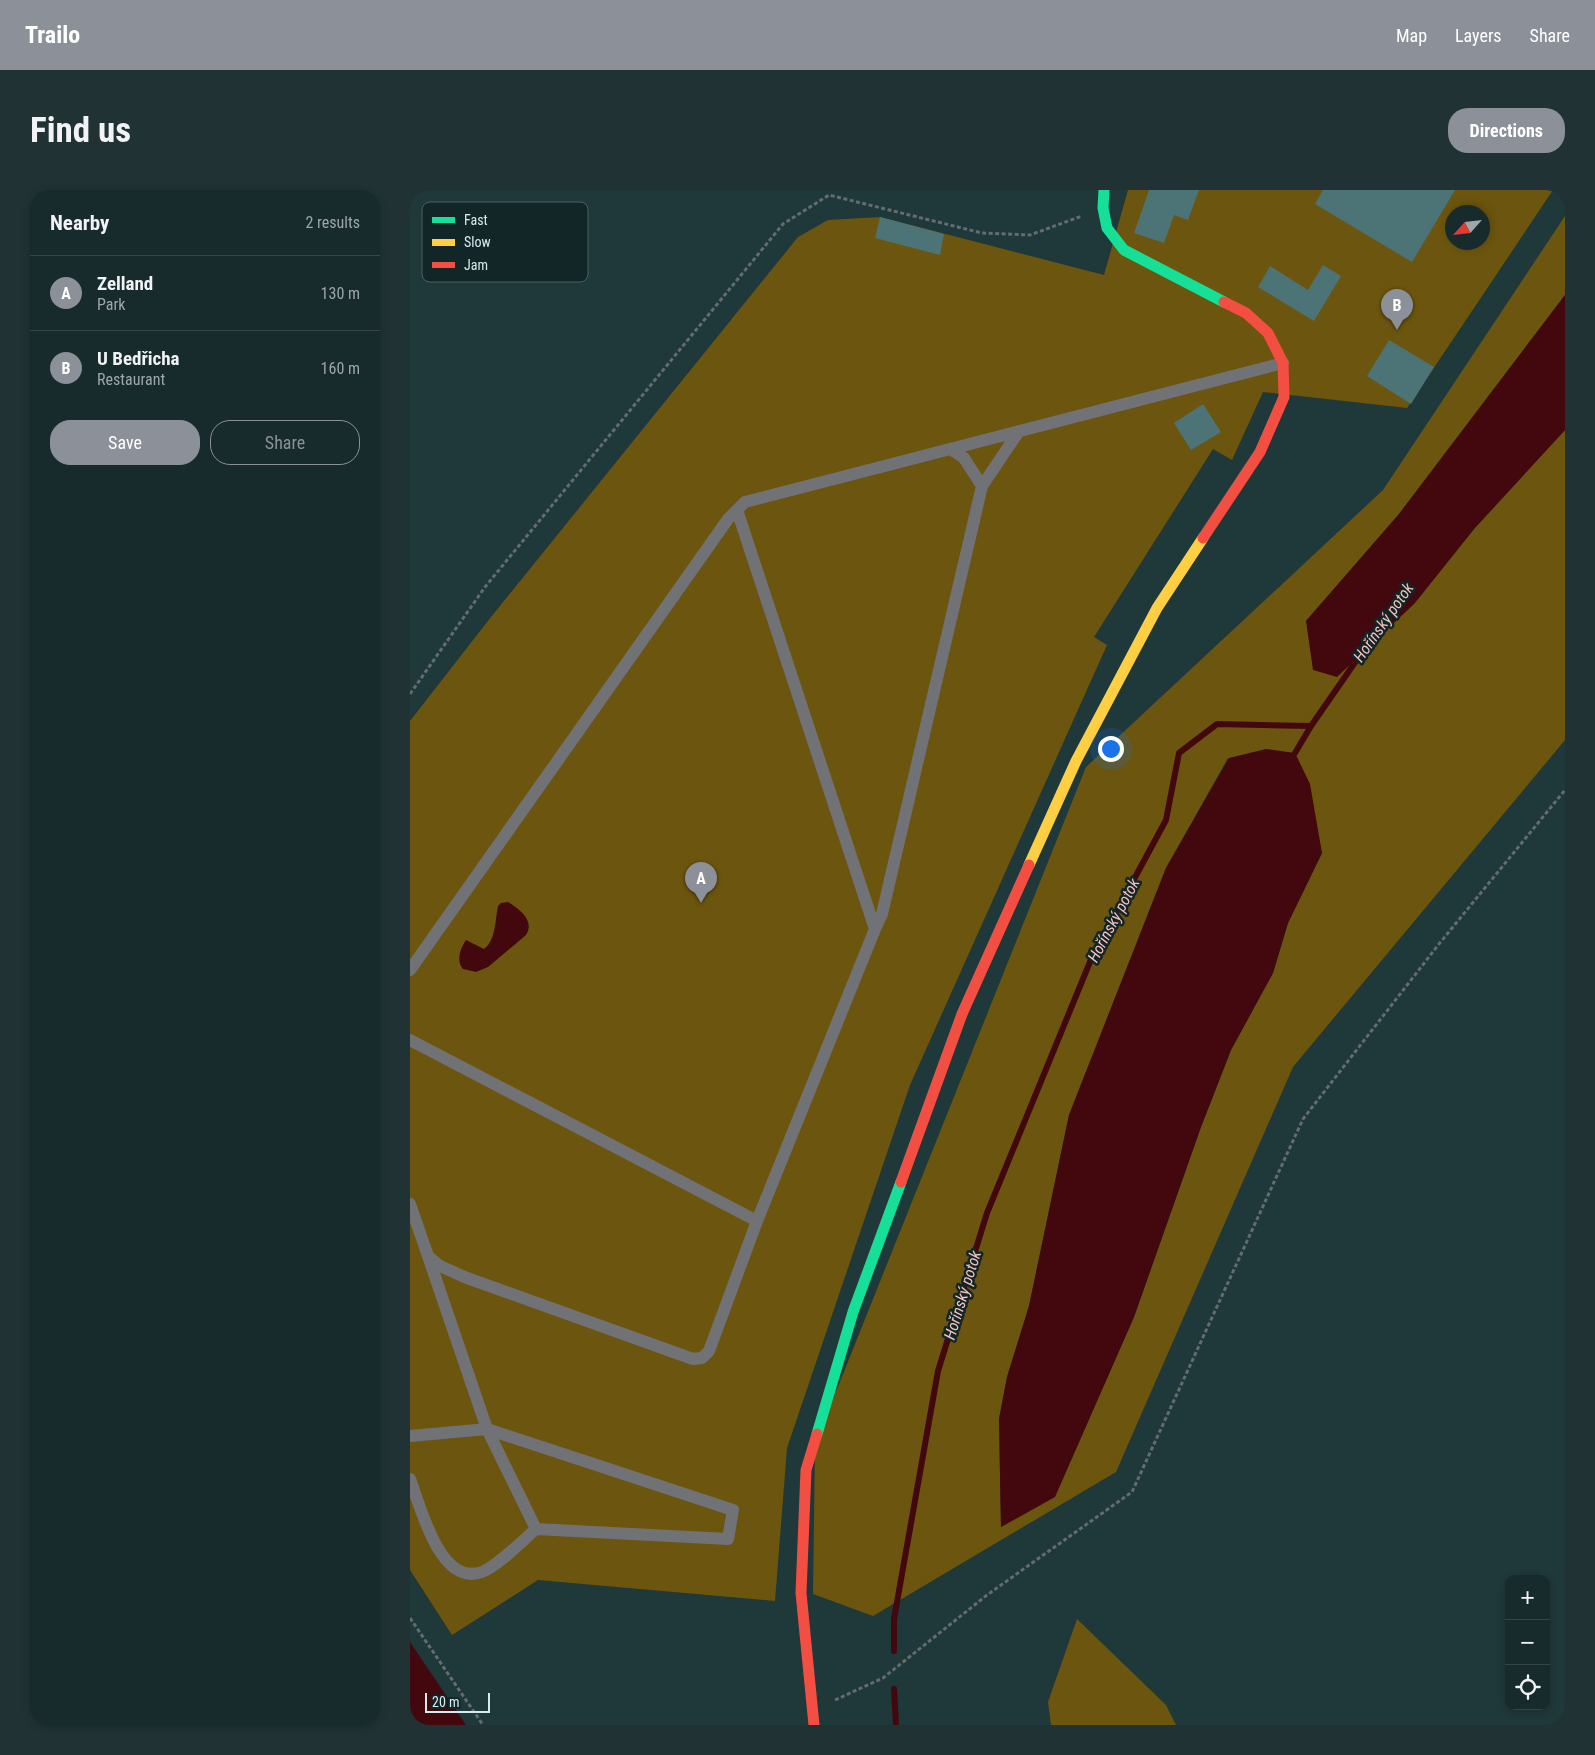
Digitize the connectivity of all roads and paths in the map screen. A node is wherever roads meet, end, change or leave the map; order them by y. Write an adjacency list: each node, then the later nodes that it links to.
1 (1104, 190): 2 (street)
2 (1103, 208): 3 (street); 8 (path)
3 (1283, 363): 4 (lane); 21 (street)
4 (1020, 431): 5 (lane); 6 (lane)
5 (951, 449): 6 (lane); 7 (lane)
6 (982, 486): 10 (lane)
7 (737, 510): 10 (lane); 11 (lane)
8 (410, 694)
9 (1565, 790): 21 (path)
10 (875, 929): 14 (lane)
11 (410, 970)
12 (410, 1040): 14 (lane)
13 (410, 1204): 15 (lane)
14 (757, 1221): 15 (lane)
15 (428, 1256): 16 (lane)
16 (487, 1429): 17 (lane); 19 (lane); 19 (lane)
17 (410, 1436)
18 (410, 1479): 19 (lane)
19 (536, 1529)
20 (410, 1618): 22 (path)
21 (812, 1709): 23 (street)
22 (483, 1725)
23 (814, 1725)

